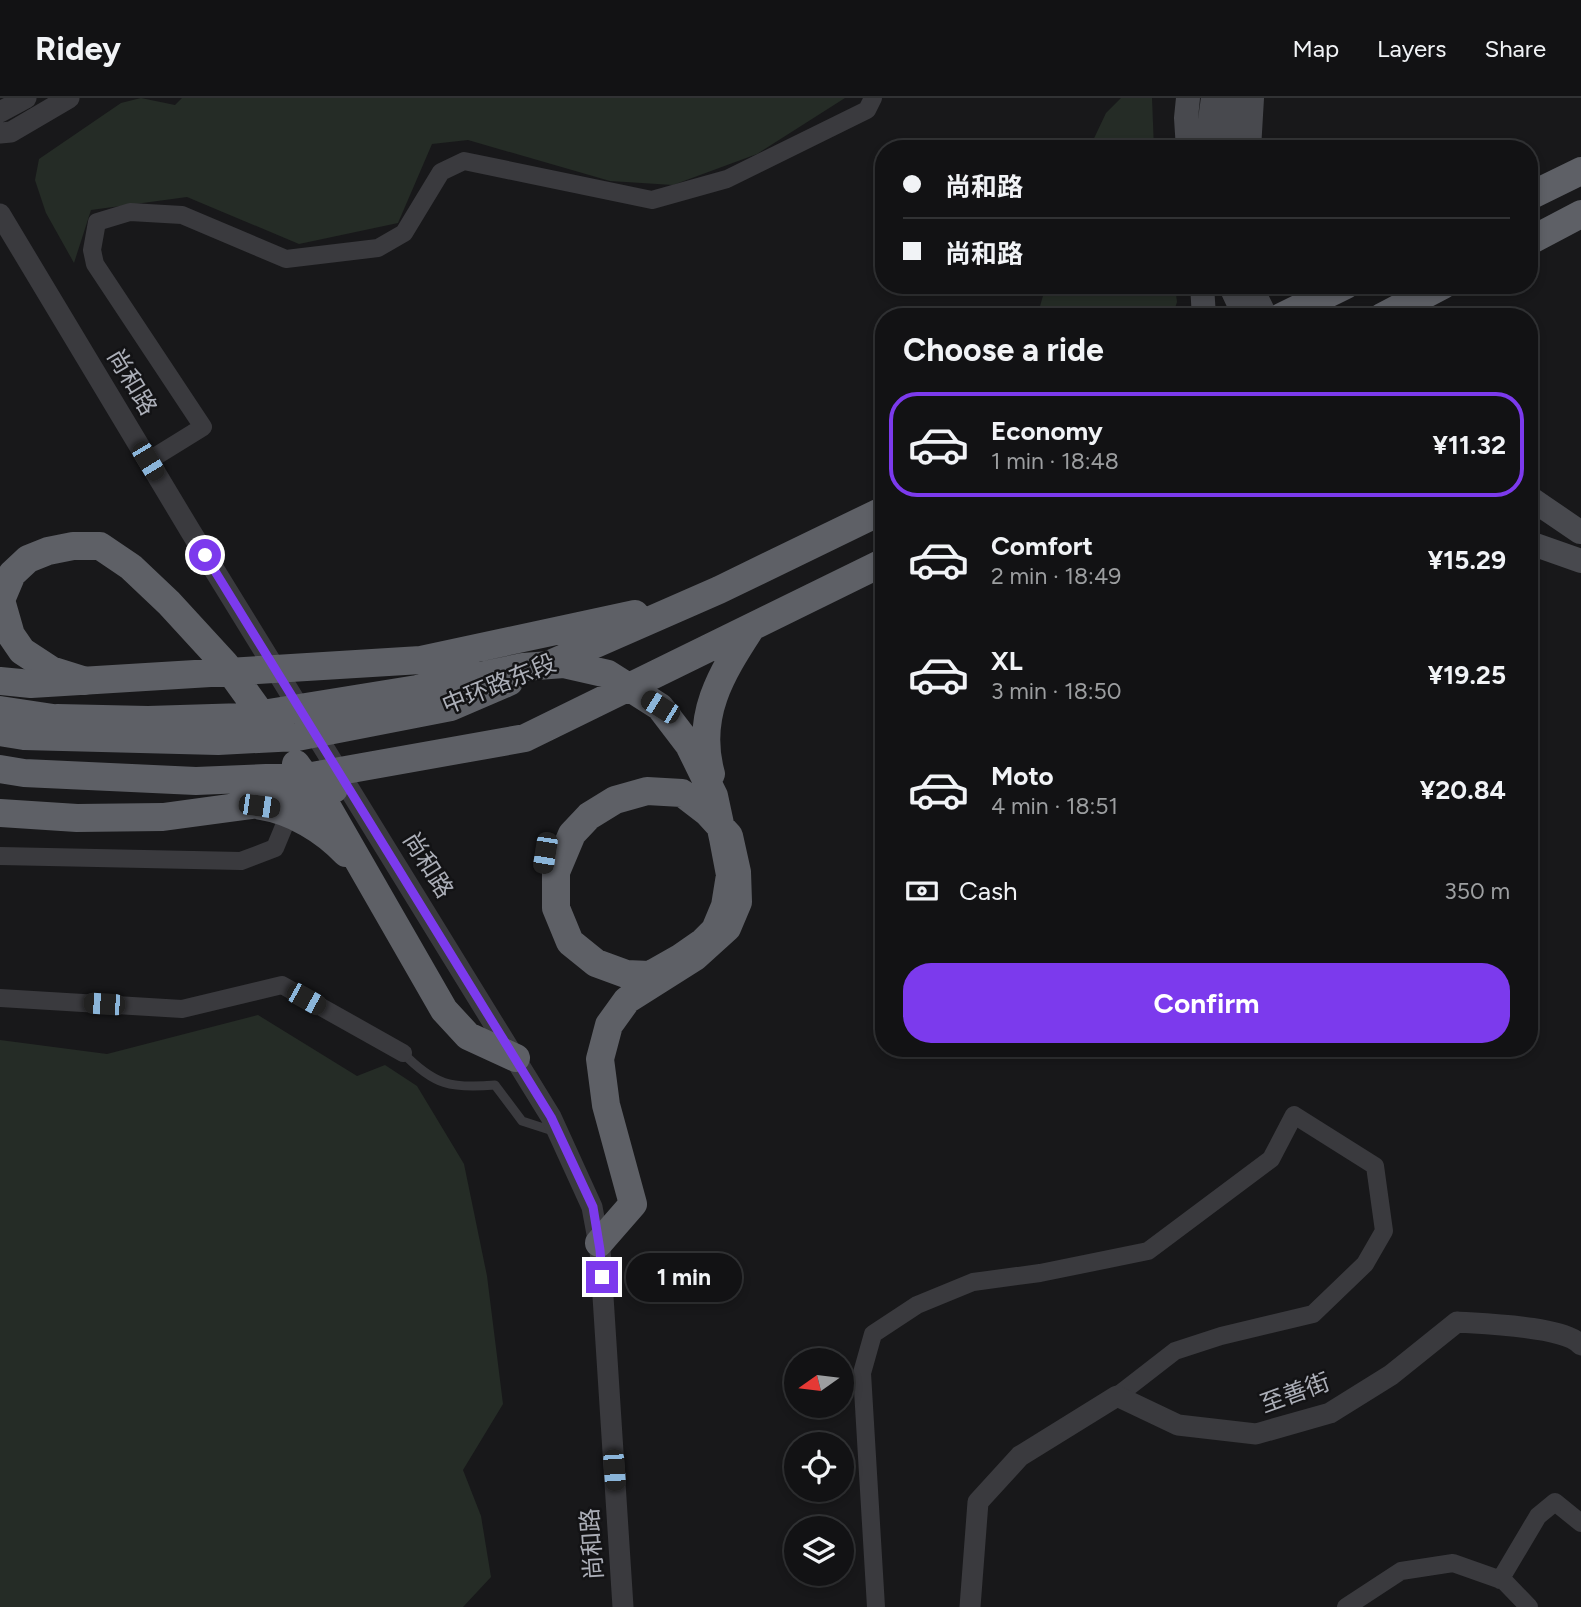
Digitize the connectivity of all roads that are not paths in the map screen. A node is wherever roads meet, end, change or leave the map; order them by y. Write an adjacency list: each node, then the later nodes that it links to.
1 (26, 98): 8 (street)
2 (69, 98): 9 (street)
3 (873, 98): 23 (street)
4 (1188, 98): 10 (main road)
5 (1213, 98): 11 (main road)
6 (1235, 98): 12 (main road)
7 (1252, 98): 13 (main road)
8 (0, 112)
9 (0, 133)
10 (1187, 140)
11 (1207, 140)
12 (1229, 140)
13 (1250, 140)
14 (1581, 171): 15 (highway)
15 (1538, 192)
16 (0, 214): 23 (street, 尚和路)
17 (1581, 214): 18 (highway)
18 (1538, 237)
19 (1322, 294): 21 (highway)
20 (1426, 294): 22 (highway)
21 (1297, 308)
22 (1399, 308)
23 (148, 461): 50 (street, 尚和路)
24 (1538, 503): 27 (main road)
25 (875, 514): 32 (highway, 中环路东段)
26 (1538, 516): 27 (main road)
27 (1580, 532)
28 (1538, 546): 30 (main road)
29 (1538, 556): 30 (main road)
30 (1577, 560)
31 (875, 566): 33 (highway, 中环路东段)
32 (693, 601): 35 (highway); 40 (highway, 中环路东段)
33 (751, 628): 39 (highway, 中环路东段); 45 (highway)
34 (0, 681): 35 (highway)
35 (86, 681): 47 (highway)
36 (0, 710): 37 (highway)
37 (57, 718): 40 (highway); 45 (highway)
38 (0, 732): 40 (highway, 中环路东段)
39 (525, 738): 41 (highway, 中环路东段); 43 (highway)
40 (218, 741)
41 (0, 769)
42 (0, 796): 47 (highway)
43 (290, 799): 44 (highway); 46 (street)
44 (0, 813)
45 (723, 838): 52 (highway)
46 (0, 856)
47 (364, 872): 50 (highway)
48 (0, 998): 49 (street)
49 (403, 1054): 51 (lane)
50 (516, 1058): 51 (street, 尚和路)
51 (559, 1133): 52 (street, 尚和路)
52 (599, 1243): 57 (street, 尚和路)
53 (1581, 1345): 54 (street, 至善街)
54 (1117, 1396): 58 (street); 59 (street)
55 (1581, 1523): 56 (street)
56 (1500, 1580): 60 (street); 61 (street)
57 (623, 1607)
58 (876, 1607)
59 (970, 1607)
60 (1346, 1607)
61 (1529, 1607)

